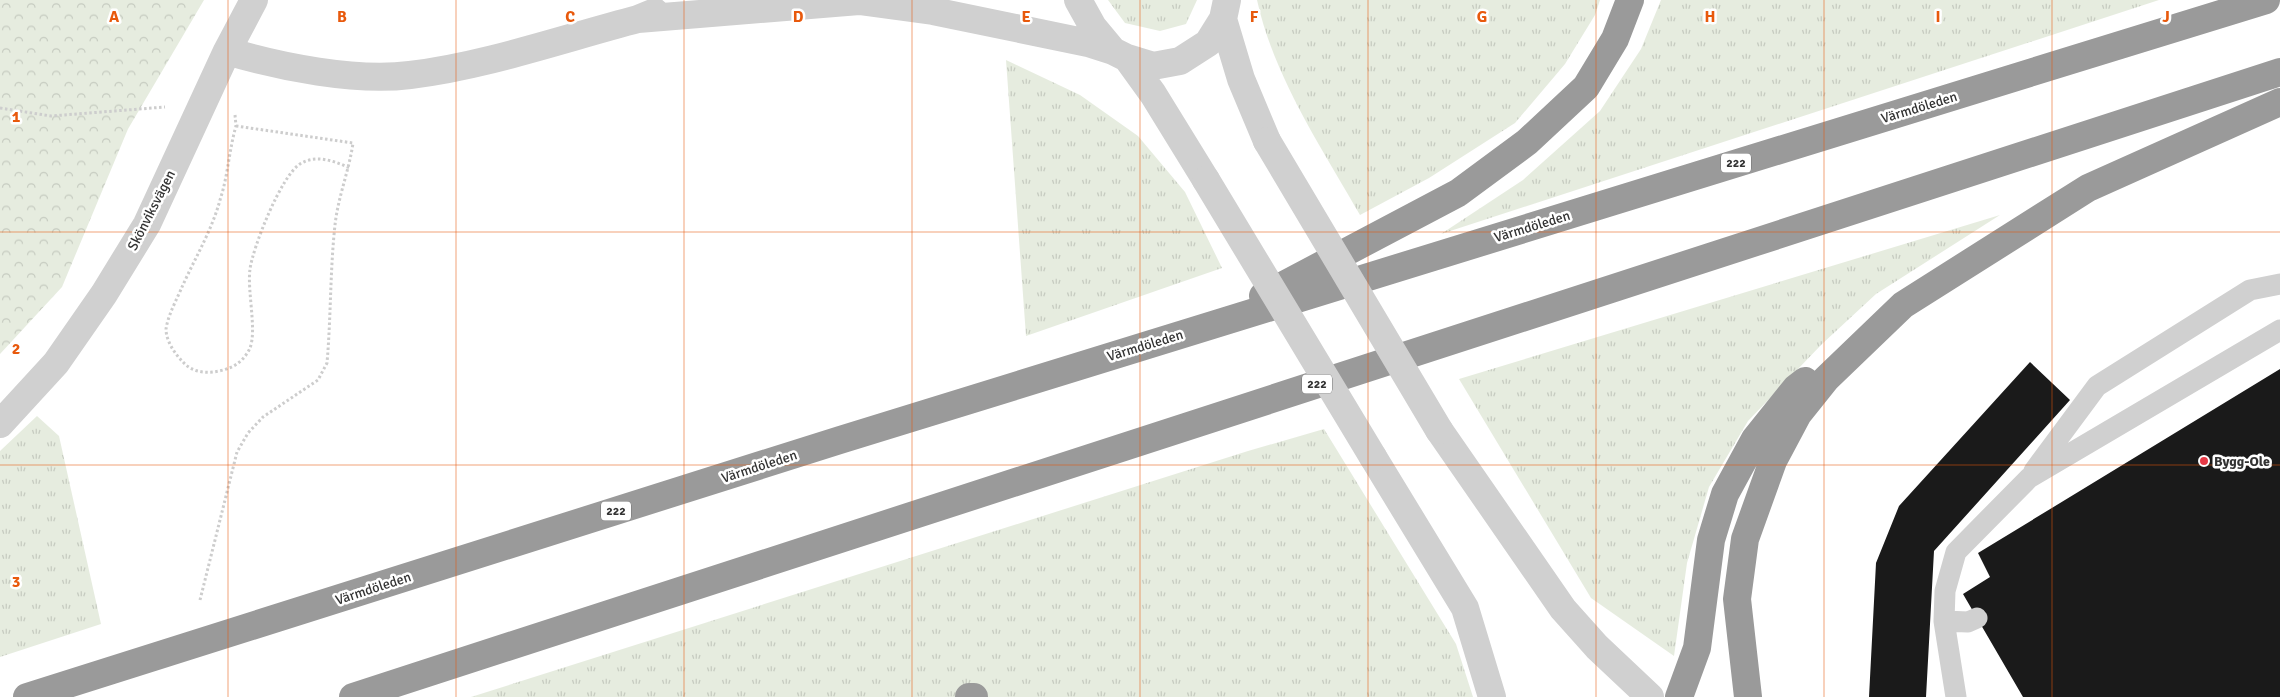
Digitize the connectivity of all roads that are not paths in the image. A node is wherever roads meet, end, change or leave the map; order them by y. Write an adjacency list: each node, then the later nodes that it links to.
1 (254, 0): 8 (street, Skönviksvägen)
2 (682, 0): 7 (street)
3 (1078, 0): 9 (street)
4 (1630, 0): 14 (highway)
5 (2266, 0): 14 (highway, Värmdöleden / 222)
6 (1225, 10): 9 (street); 25 (street, bridge)
7 (638, 19): 8 (street); 9 (street)
8 (227, 51): 16 (street, Skönviksvägen)
9 (1120, 54): 24 (street, bridge)
10 (2280, 72): 21 (highway, 222)
11 (2280, 102): 13 (highway)
12 (2280, 284): 17 (lane)
13 (1903, 305): 26 (highway); 27 (highway)
14 (1207, 326): 20 (highway, Värmdöleden / 222)
15 (2280, 330): 17 (lane)
16 (0, 424)
17 (2029, 478): 19 (lane)
18 (1977, 618): 19 (lane)
19 (1944, 621): 28 (lane)
20 (27, 697)
21 (353, 697)
22 (969, 697): 23 (highway)
23 (974, 697)
24 (1492, 697)
25 (1650, 697)
26 (1679, 697)
27 (1748, 697)
28 (1956, 697)

